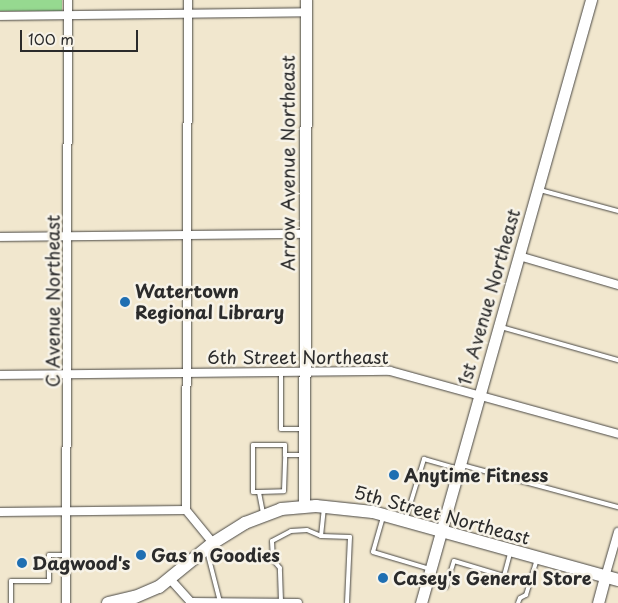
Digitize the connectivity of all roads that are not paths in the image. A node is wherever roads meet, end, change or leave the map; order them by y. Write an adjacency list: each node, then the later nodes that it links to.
1 (68, 0): 7 (street, C Avenue Northeast)
2 (188, 0): 6 (street)
3 (306, 0): 5 (main road, Arrow Avenue Northeast)
4 (591, 0): 9 (main road, 1st Avenue Northeast)
5 (306, 12): 6 (street); 11 (main road, Arrow Avenue Northeast)
6 (188, 13): 7 (street); 12 (street)
7 (68, 15): 8 (street); 13 (street, C Avenue Northeast)
8 (0, 16)
9 (538, 189): 10 (lane); 15 (main road, 1st Avenue Northeast)
10 (618, 211)
11 (305, 234): 12 (street); 20 (main road, Arrow Avenue Northeast)
12 (186, 235): 13 (street); 21 (street)
13 (68, 236): 14 (street); 22 (street, C Avenue Northeast)
14 (0, 237)
15 (519, 256): 16 (street); 17 (main road, 1st Avenue Northeast)
16 (618, 284)
17 (499, 327): 18 (lane); 24 (main road, 1st Avenue Northeast)
18 (618, 360)
19 (281, 370): 20 (street, 6th Street Northeast); 21 (street, 6th Street Northeast); 25 (lane)
20 (305, 370): 24 (street, 6th Street Northeast); 25 (main road, Arrow Avenue Northeast)
21 (186, 372): 22 (street, 6th Street Northeast); 34 (street)
22 (68, 373): 23 (street, 6th Street Northeast); 35 (street, C Avenue Northeast)
23 (0, 375)
24 (480, 395): 26 (street, 6th Street Northeast); 29 (main road, 1st Avenue Northeast)
25 (304, 429): 28 (main road, Arrow Avenue Northeast)
26 (618, 434)
27 (285, 455): 28 (lane); 30 (lane); 30 (lane)
28 (304, 455): 31 (main road, Arrow Avenue Northeast)
29 (459, 467): 33 (lane); 39 (lane); 40 (main road, 1st Avenue Northeast)
30 (259, 492): 37 (lane)
31 (304, 506): 32 (main road, 5th Street Northeast); 37 (main road, 5th Street Northeast)
32 (324, 506): 38 (main road, 5th Street Northeast); 42 (lane)
33 (618, 507)
34 (186, 510): 35 (street); 43 (street)
35 (66, 511): 36 (street); 45 (street, C Avenue Northeast)
36 (0, 512)
37 (263, 515): 43 (main road, 5th Street Northeast)
38 (384, 515): 39 (main road, 5th Street Northeast); 47 (lane)
39 (405, 520): 40 (main road, 5th Street Northeast)
40 (441, 531): 44 (main road, 5th Street Northeast); 47 (main road, 1st Avenue Northeast)
41 (618, 532): 48 (street)
42 (321, 536): 52 (lane); 58 (lane)
43 (210, 546): 49 (main road, 5th Street Northeast); 53 (lane)
44 (511, 550): 46 (main road, 5th Street Northeast); 51 (lane)
45 (66, 555): 54 (lane); 55 (street, C Avenue Northeast)
46 (537, 558): 48 (main road, 5th Street Northeast); 60 (lane)
47 (430, 569): 51 (main road, 1st Avenue Northeast)
48 (605, 576): 50 (main road, 5th Street Northeast); 61 (main road)
49 (170, 579): 53 (street); 56 (main road, 5th Street Northeast)
50 (618, 580)
51 (427, 581): 59 (main road, 1st Avenue Northeast)
52 (281, 601): 53 (street); 57 (street)
53 (220, 602)
54 (10, 603)
55 (66, 603)
56 (108, 603)
57 (298, 603)
58 (347, 603)
59 (420, 603)
60 (518, 603)
61 (598, 603)

